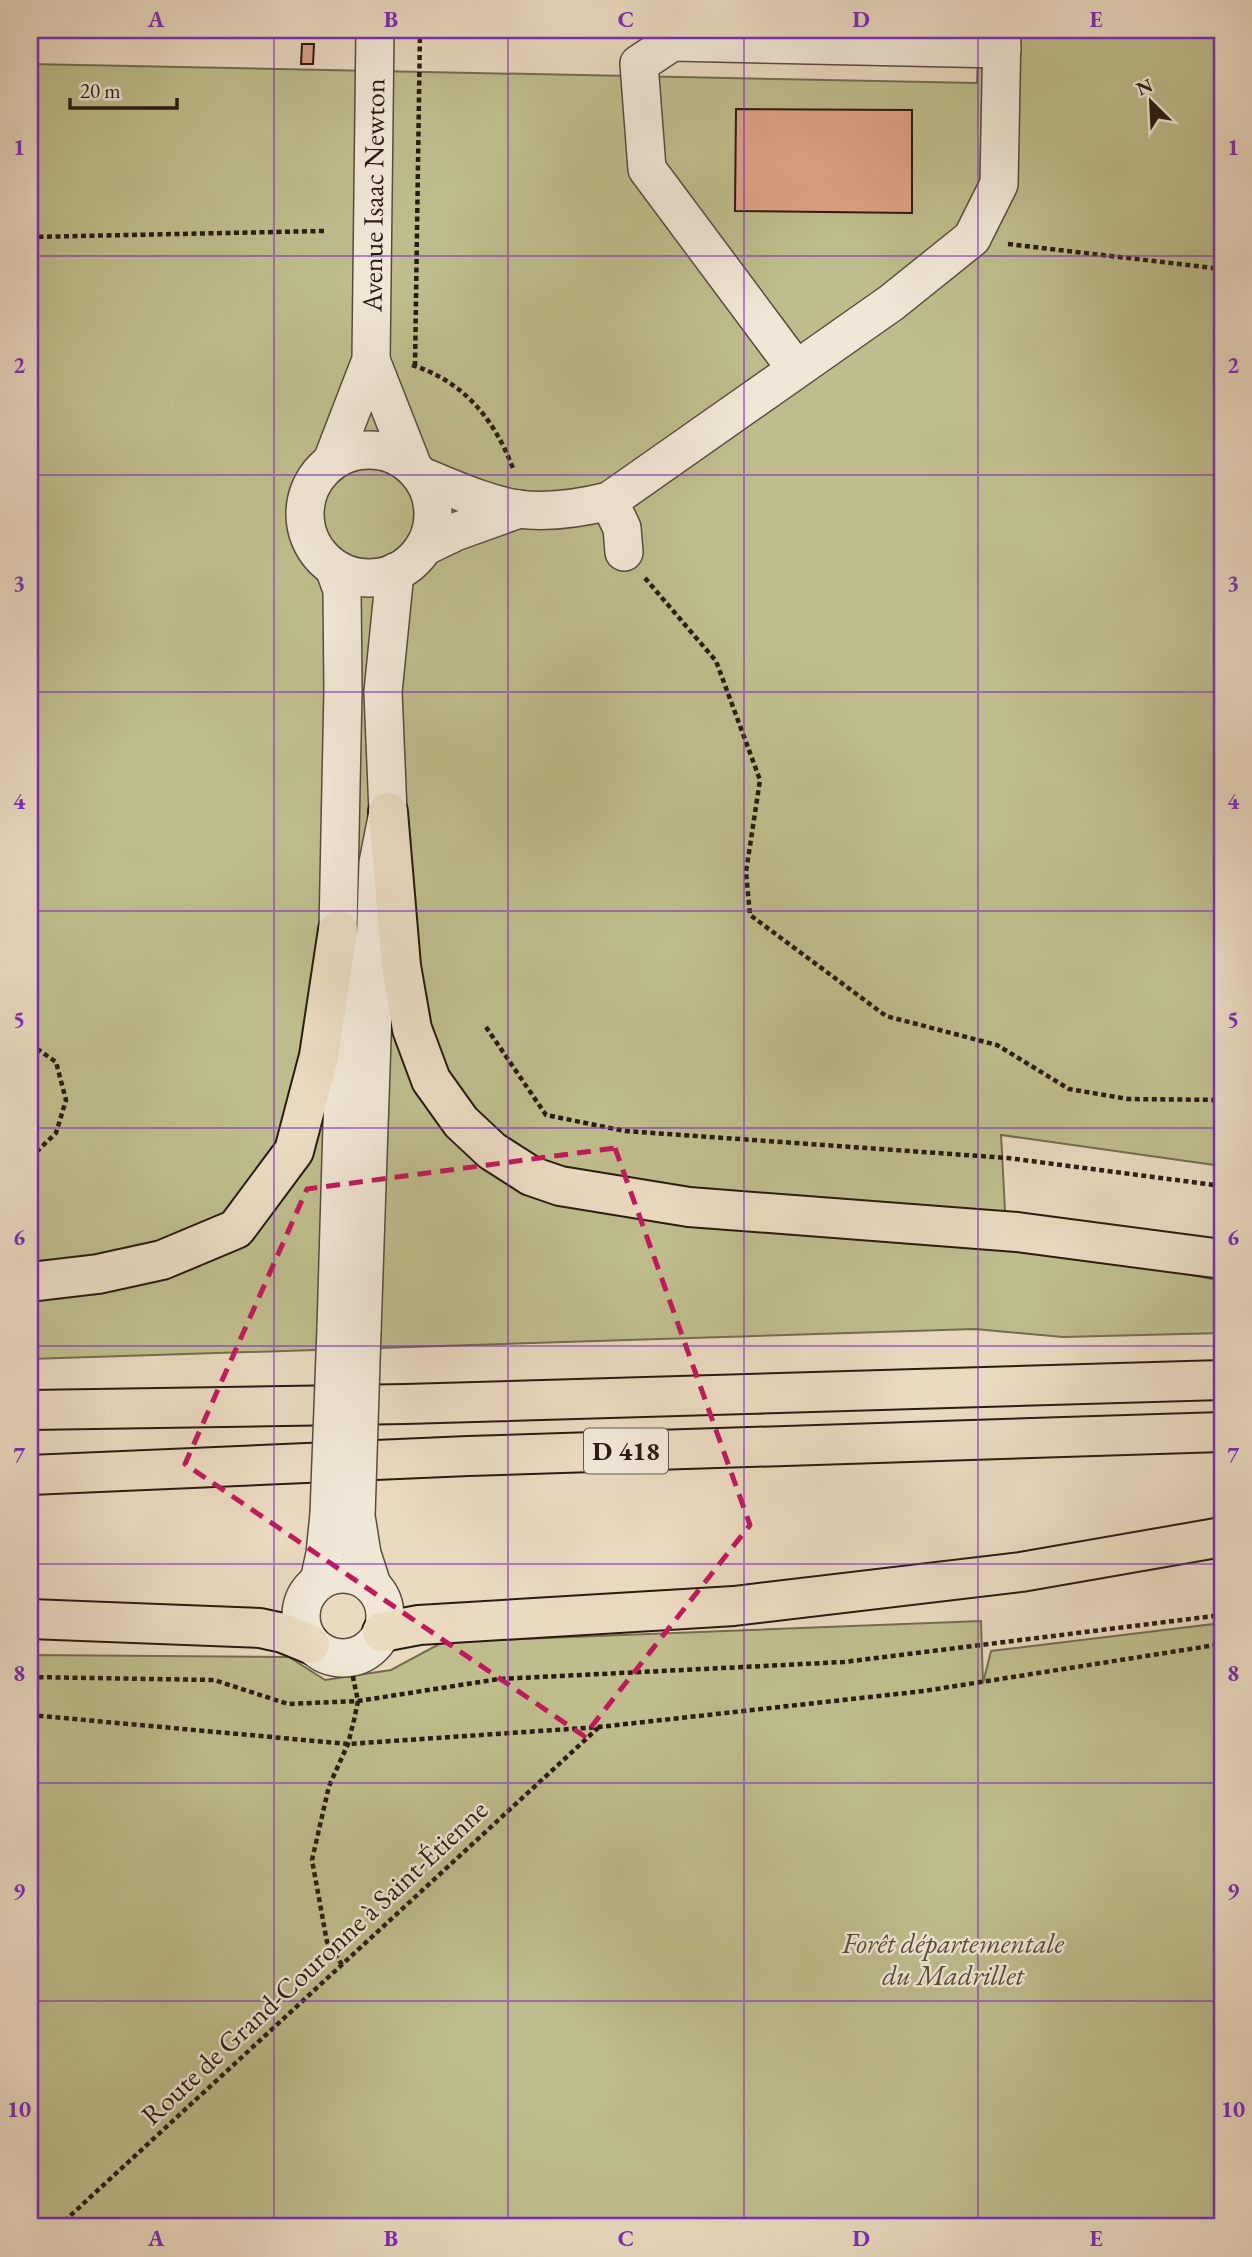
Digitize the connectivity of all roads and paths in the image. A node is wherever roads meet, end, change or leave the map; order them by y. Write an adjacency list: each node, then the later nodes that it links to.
1 (375, 30): 8 (street, Avenue Isaac Newton)
2 (420, 30): 9 (path)
3 (1002, 39): 6 (street); 10 (street)
4 (324, 231): 5 (path)
5 (30, 237)
6 (972, 238): 7 (path); 10 (street)
7 (1222, 269)
8 (370, 360): 9 (path); 11 (street, Avenue Isaac Newton); 12 (street, Avenue Isaac Newton)
9 (415, 366): 14 (path)
10 (796, 369): 13 (street)
11 (332, 461): 12 (street); 17 (street)
12 (417, 471): 14 (street); 15 (street)
13 (609, 501): 14 (street); 16 (street)
14 (519, 509): 15 (street)
15 (424, 547): 18 (street)
16 (624, 552): 23 (path)
17 (334, 568): 18 (street); 20 (street)
18 (395, 572): 19 (street)
19 (388, 812): 26 (highway); 28 (street)
20 (338, 930): 27 (highway); 28 (street)
21 (486, 1027): 25 (path)
22 (30, 1044): 24 (path)
23 (1222, 1100)
24 (30, 1158)
25 (1222, 1186)
26 (1222, 1259)
27 (30, 1282)
28 (349, 1330): 33 (street, bridge)
29 (1222, 1380): 30 (highway, D 418)
30 (30, 1410)
31 (1222, 1432): 32 (highway, D 418)
32 (30, 1475)
33 (343, 1515): 35 (street); 36 (street)
34 (1222, 1537): 39 (highway)
35 (319, 1581): 36 (street); 40 (street)
36 (372, 1585): 39 (street)
37 (1222, 1615): 44 (path)
38 (30, 1619): 40 (highway)
39 (382, 1632): 42 (street)
40 (310, 1644): 42 (street)
41 (1222, 1644): 46 (path)
42 (349, 1658): 44 (path)
43 (30, 1677): 44 (path)
44 (358, 1701): 47 (path)
45 (30, 1715): 47 (path)
46 (599, 1727): 47 (path); 48 (path, Route de Grand-Couronne à Saint-Étienne)
47 (348, 1744): 48 (path)
48 (342, 1965): 49 (path, Route de Grand-Couronne à Saint-Étienne)
49 (58, 2227)

